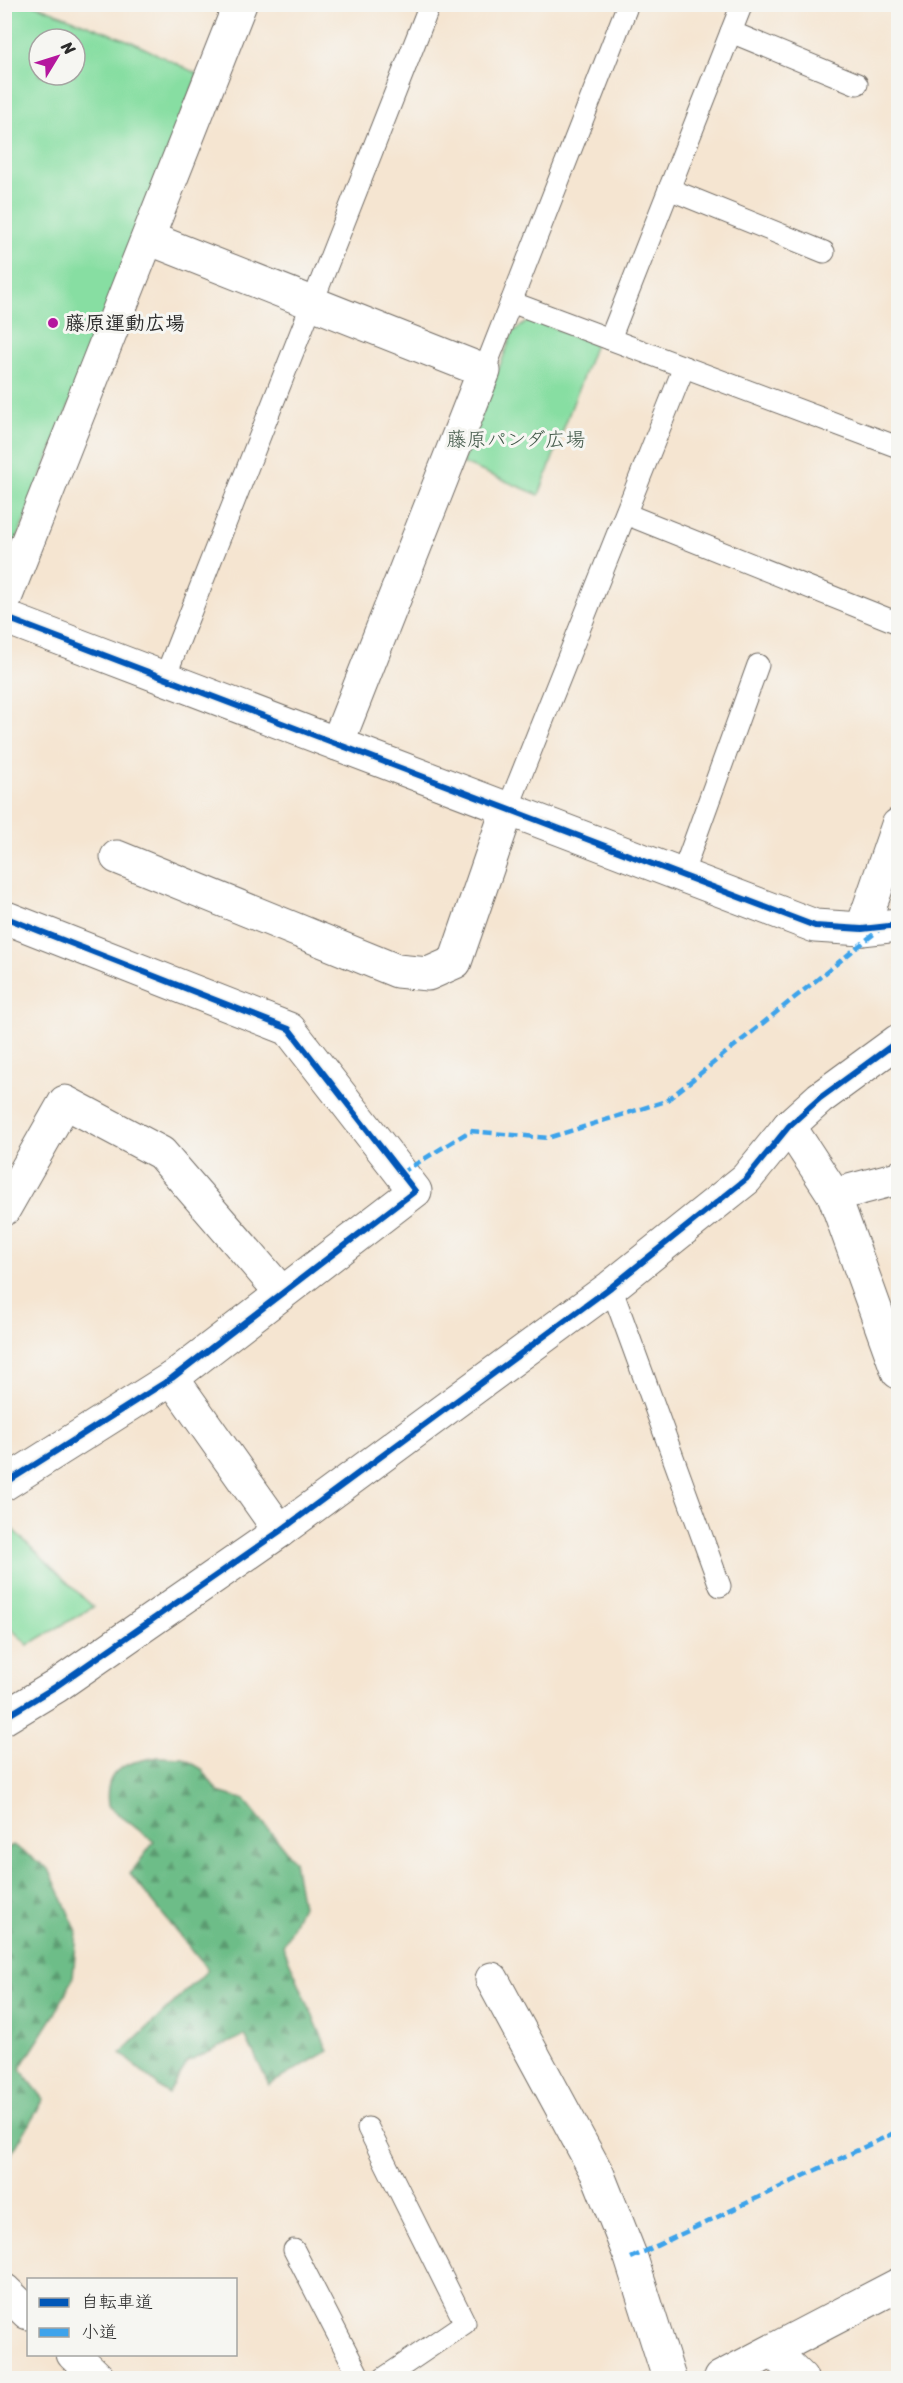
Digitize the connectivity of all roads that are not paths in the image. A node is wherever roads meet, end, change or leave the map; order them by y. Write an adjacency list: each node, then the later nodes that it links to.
1 (240, 4): 8 (street)
2 (430, 4): 11 (lane)
3 (742, 4): 5 (lane)
4 (626, 9): 10 (lane)
5 (731, 32): 6 (lane); 7 (lane)
6 (857, 84)
7 (669, 189): 9 (lane); 12 (lane)
8 (148, 238): 11 (street); 17 (street)
9 (824, 252)
10 (511, 302): 12 (lane); 14 (lane)
11 (312, 303): 14 (street); 21 (lane)
12 (610, 339): 13 (lane)
13 (684, 367): 15 (lane); 16 (lane)
14 (484, 371): 22 (street)
15 (898, 447)
16 (626, 514): 19 (lane); 23 (lane)
17 (4, 601)
18 (4, 617): 21 (street)
19 (898, 623)
20 (758, 665): 26 (lane)
21 (165, 677): 22 (street)
22 (337, 744): 23 (street)
23 (508, 808): 25 (street); 26 (street)
24 (898, 825): 29 (street)
25 (117, 857)
26 (682, 874): 29 (street)
27 (4, 917): 36 (street)
28 (898, 925): 29 (street)
29 (862, 929)
30 (898, 1041): 31 (street)
31 (789, 1126): 33 (street); 35 (street)
32 (898, 1178): 33 (street)
33 (834, 1195): 37 (street)
34 (4, 1209): 36 (street)
35 (611, 1287): 40 (street); 41 (lane)
36 (281, 1292): 38 (street)
37 (898, 1372)
38 (172, 1378): 39 (street); 40 (street)
39 (4, 1484)
40 (280, 1531): 42 (street)
41 (720, 1586)
42 (4, 1718)
43 (492, 1979): 54 (street)
44 (368, 2128): 53 (lane)
45 (294, 2250): 52 (lane)
46 (898, 2285): 49 (street)
47 (4, 2290): 48 (street)
48 (27, 2312)
49 (774, 2352): 55 (street); 56 (street)
50 (74, 2356): 51 (street)
51 (98, 2379)
52 (360, 2379)
53 (384, 2379)
54 (669, 2379)
55 (720, 2379)
56 (801, 2379)

